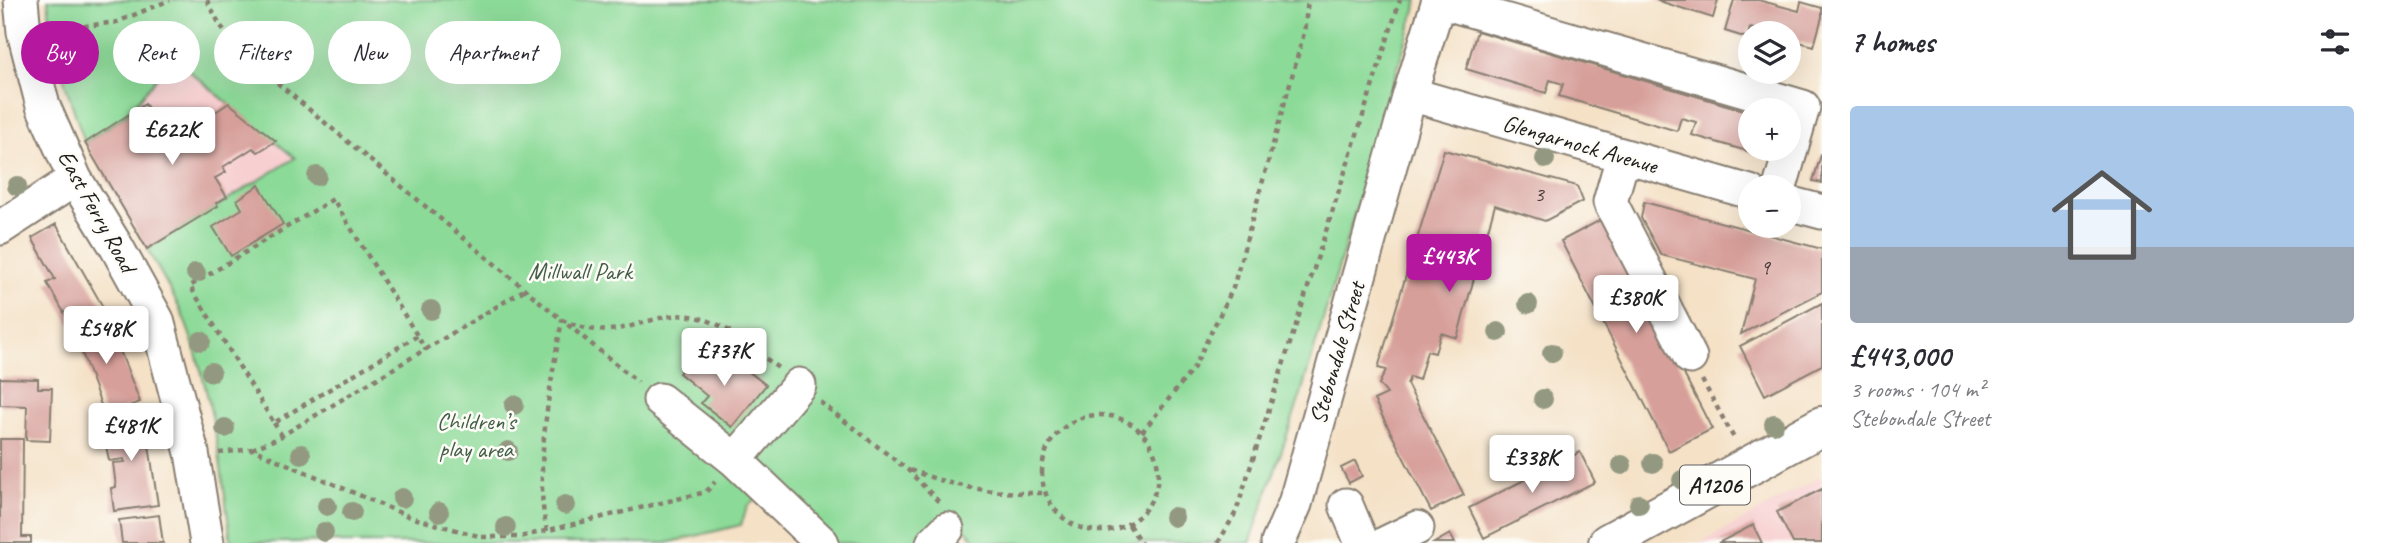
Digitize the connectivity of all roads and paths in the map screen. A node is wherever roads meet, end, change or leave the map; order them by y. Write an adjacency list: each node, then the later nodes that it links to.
1 (170, 0): 6 (path)
2 (207, 0): 15 (path)
3 (1308, 0): 24 (path)
4 (1400, 0): 40 (path)
5 (1439, 1): 7 (street, Stebondale Street); 9 (street)
6 (22, 16): 10 (street, East Ferry Road)
7 (1410, 94): 8 (street, Glengarnock Avenue); 41 (street, Stebondale Street)
8 (1623, 157): 11 (street, Glengarnock Avenue); 19 (street)
9 (1783, 175)
10 (75, 179): 14 (street); 28 (street, East Ferry Road)
11 (1738, 189)
12 (1801, 206): 13 (street)
13 (1822, 212)
14 (0, 228)
15 (524, 289): 16 (path); 18 (path)
16 (562, 320): 20 (path); 21 (path); 36 (path)
17 (417, 336): 18 (path); 22 (path); 22 (path)
18 (426, 350): 25 (path)
19 (1690, 357): 26 (path)
20 (799, 385): 29 (street); 30 (path)
21 (660, 400): 29 (street)
22 (274, 423): 25 (path)
23 (1822, 426): 44 (main road, A1206)
24 (1142, 432): 31 (path); 34 (path)
25 (282, 436): 27 (path)
26 (1735, 441)
27 (252, 449): 28 (path); 36 (path)
28 (192, 453): 37 (street, East Ferry Road)
29 (735, 460): 36 (path); 38 (street)
30 (908, 470): 31 (path); 33 (path)
31 (1045, 493): 34 (path)
32 (1346, 505): 42 (street)
33 (940, 525)
34 (1129, 525): 39 (path)
35 (1417, 528): 43 (street)
36 (547, 531)
37 (207, 543)
38 (822, 543)
39 (1141, 543)
40 (1218, 543)
41 (1278, 543)
42 (1362, 543)
43 (1386, 543)
44 (1608, 543)

